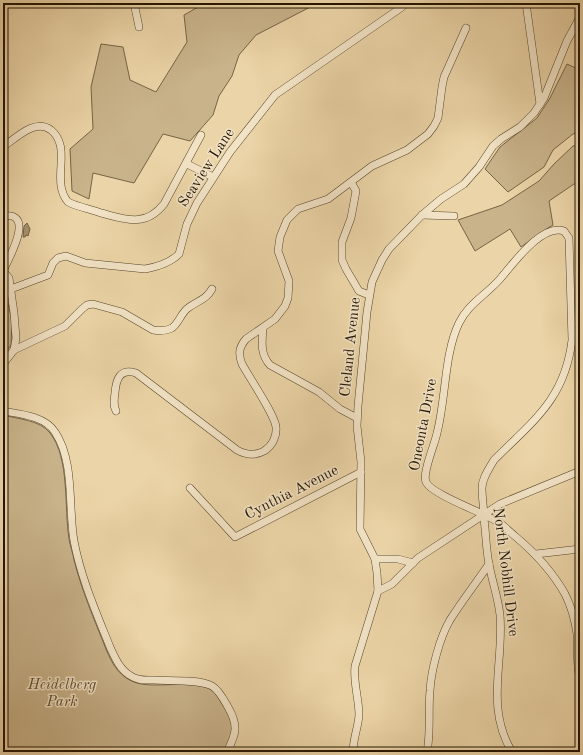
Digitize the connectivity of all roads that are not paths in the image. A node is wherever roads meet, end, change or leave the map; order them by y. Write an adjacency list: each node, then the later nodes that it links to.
1 (134, 3): 5 (street)
2 (526, 3): 7 (street)
3 (402, 7): 11 (street, Seaview Lane)
4 (580, 17): 7 (street, Cleland Avenue)
5 (139, 27)
6 (466, 28): 12 (street)
7 (540, 104): 13 (street, Cleland Avenue)
8 (201, 135): 10 (street)
9 (3, 147): 10 (street)
10 (187, 164): 11 (street)
11 (213, 178): 18 (street, Seaview Lane)
12 (351, 182): 20 (street); 21 (street)
13 (422, 215): 15 (street); 20 (street, Cleland Avenue)
14 (3, 216): 17 (street)
15 (454, 216)
16 (564, 231): 30 (street, North Nobhill Drive); 30 (street, Oneonta Drive)
17 (3, 271): 18 (street)
18 (11, 289): 22 (street)
19 (212, 289): 22 (street)
20 (369, 295): 26 (street, Cleland Avenue)
21 (263, 328): 25 (street); 26 (street)
22 (14, 350): 23 (street)
23 (3, 364)
24 (3, 411): 38 (street)
25 (116, 412)
26 (357, 418): 28 (street, Cleland Avenue)
27 (580, 471): 30 (street)
28 (361, 472): 29 (street, Cynthia Avenue); 33 (street, Cleland Avenue)
29 (190, 488)
30 (484, 515): 32 (street, Oneonta Drive); 34 (street); 35 (street, North Nobhill Drive)
31 (580, 549): 32 (street)
32 (536, 554): 37 (street, Oneonta Drive)
33 (375, 559): 34 (street); 36 (street, Cleland Avenue)
34 (414, 563): 36 (street)
35 (489, 564): 40 (street); 41 (street, North Nobhill Drive)
36 (378, 591): 39 (street, Cleland Avenue)
37 (580, 679)
38 (227, 752)
39 (353, 752)
40 (427, 752)
41 (512, 752)

